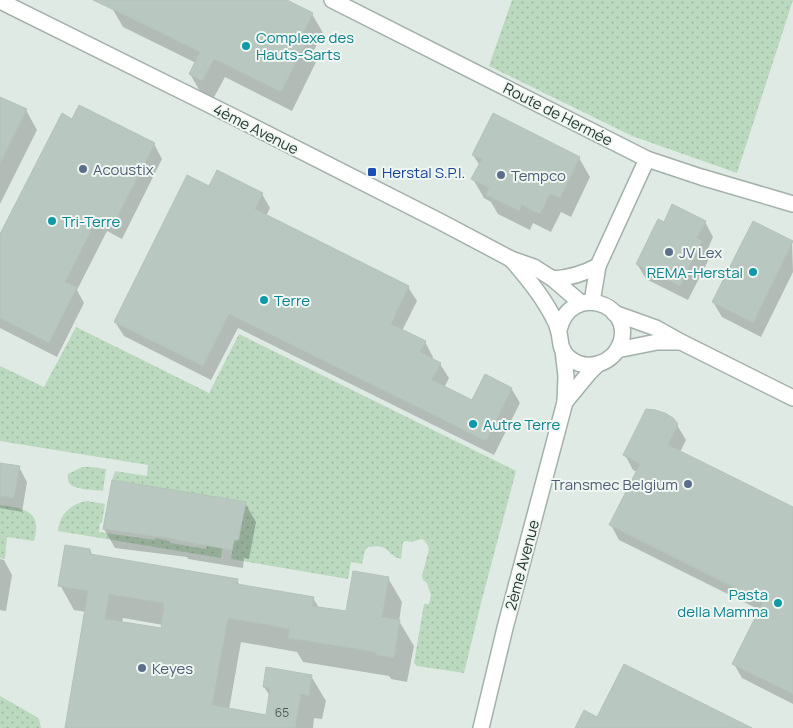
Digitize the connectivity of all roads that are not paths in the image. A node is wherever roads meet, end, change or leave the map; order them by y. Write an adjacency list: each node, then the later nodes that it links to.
1 (332, 0): 3 (street, Route de Hermée)
2 (0, 1): 5 (street, 4ème Avenue)
3 (647, 159): 4 (street, Route de Hermée); 6 (street)
4 (793, 204)
5 (511, 259): 7 (street, 4ème Avenue); 10 (street, 4ème Avenue)
6 (598, 266): 7 (street); 8 (street)
7 (553, 279): 8 (street, 4ème Avenue)
8 (586, 302): 9 (street, 4ème Avenue); 10 (street)
9 (614, 313): 11 (street, 4ème Avenue); 13 (street)
10 (558, 330): 12 (street, 4ème Avenue)
11 (680, 342): 13 (street, 4ème Avenue); 15 (street, 4ème Avenue)
12 (563, 350): 14 (street); 16 (street, 2ème Avenue)
13 (617, 350): 14 (street, 4ème Avenue)
14 (598, 364): 16 (street, 2ème Avenue)
15 (793, 398)
16 (565, 402): 17 (street, 2ème Avenue)
17 (481, 728)

